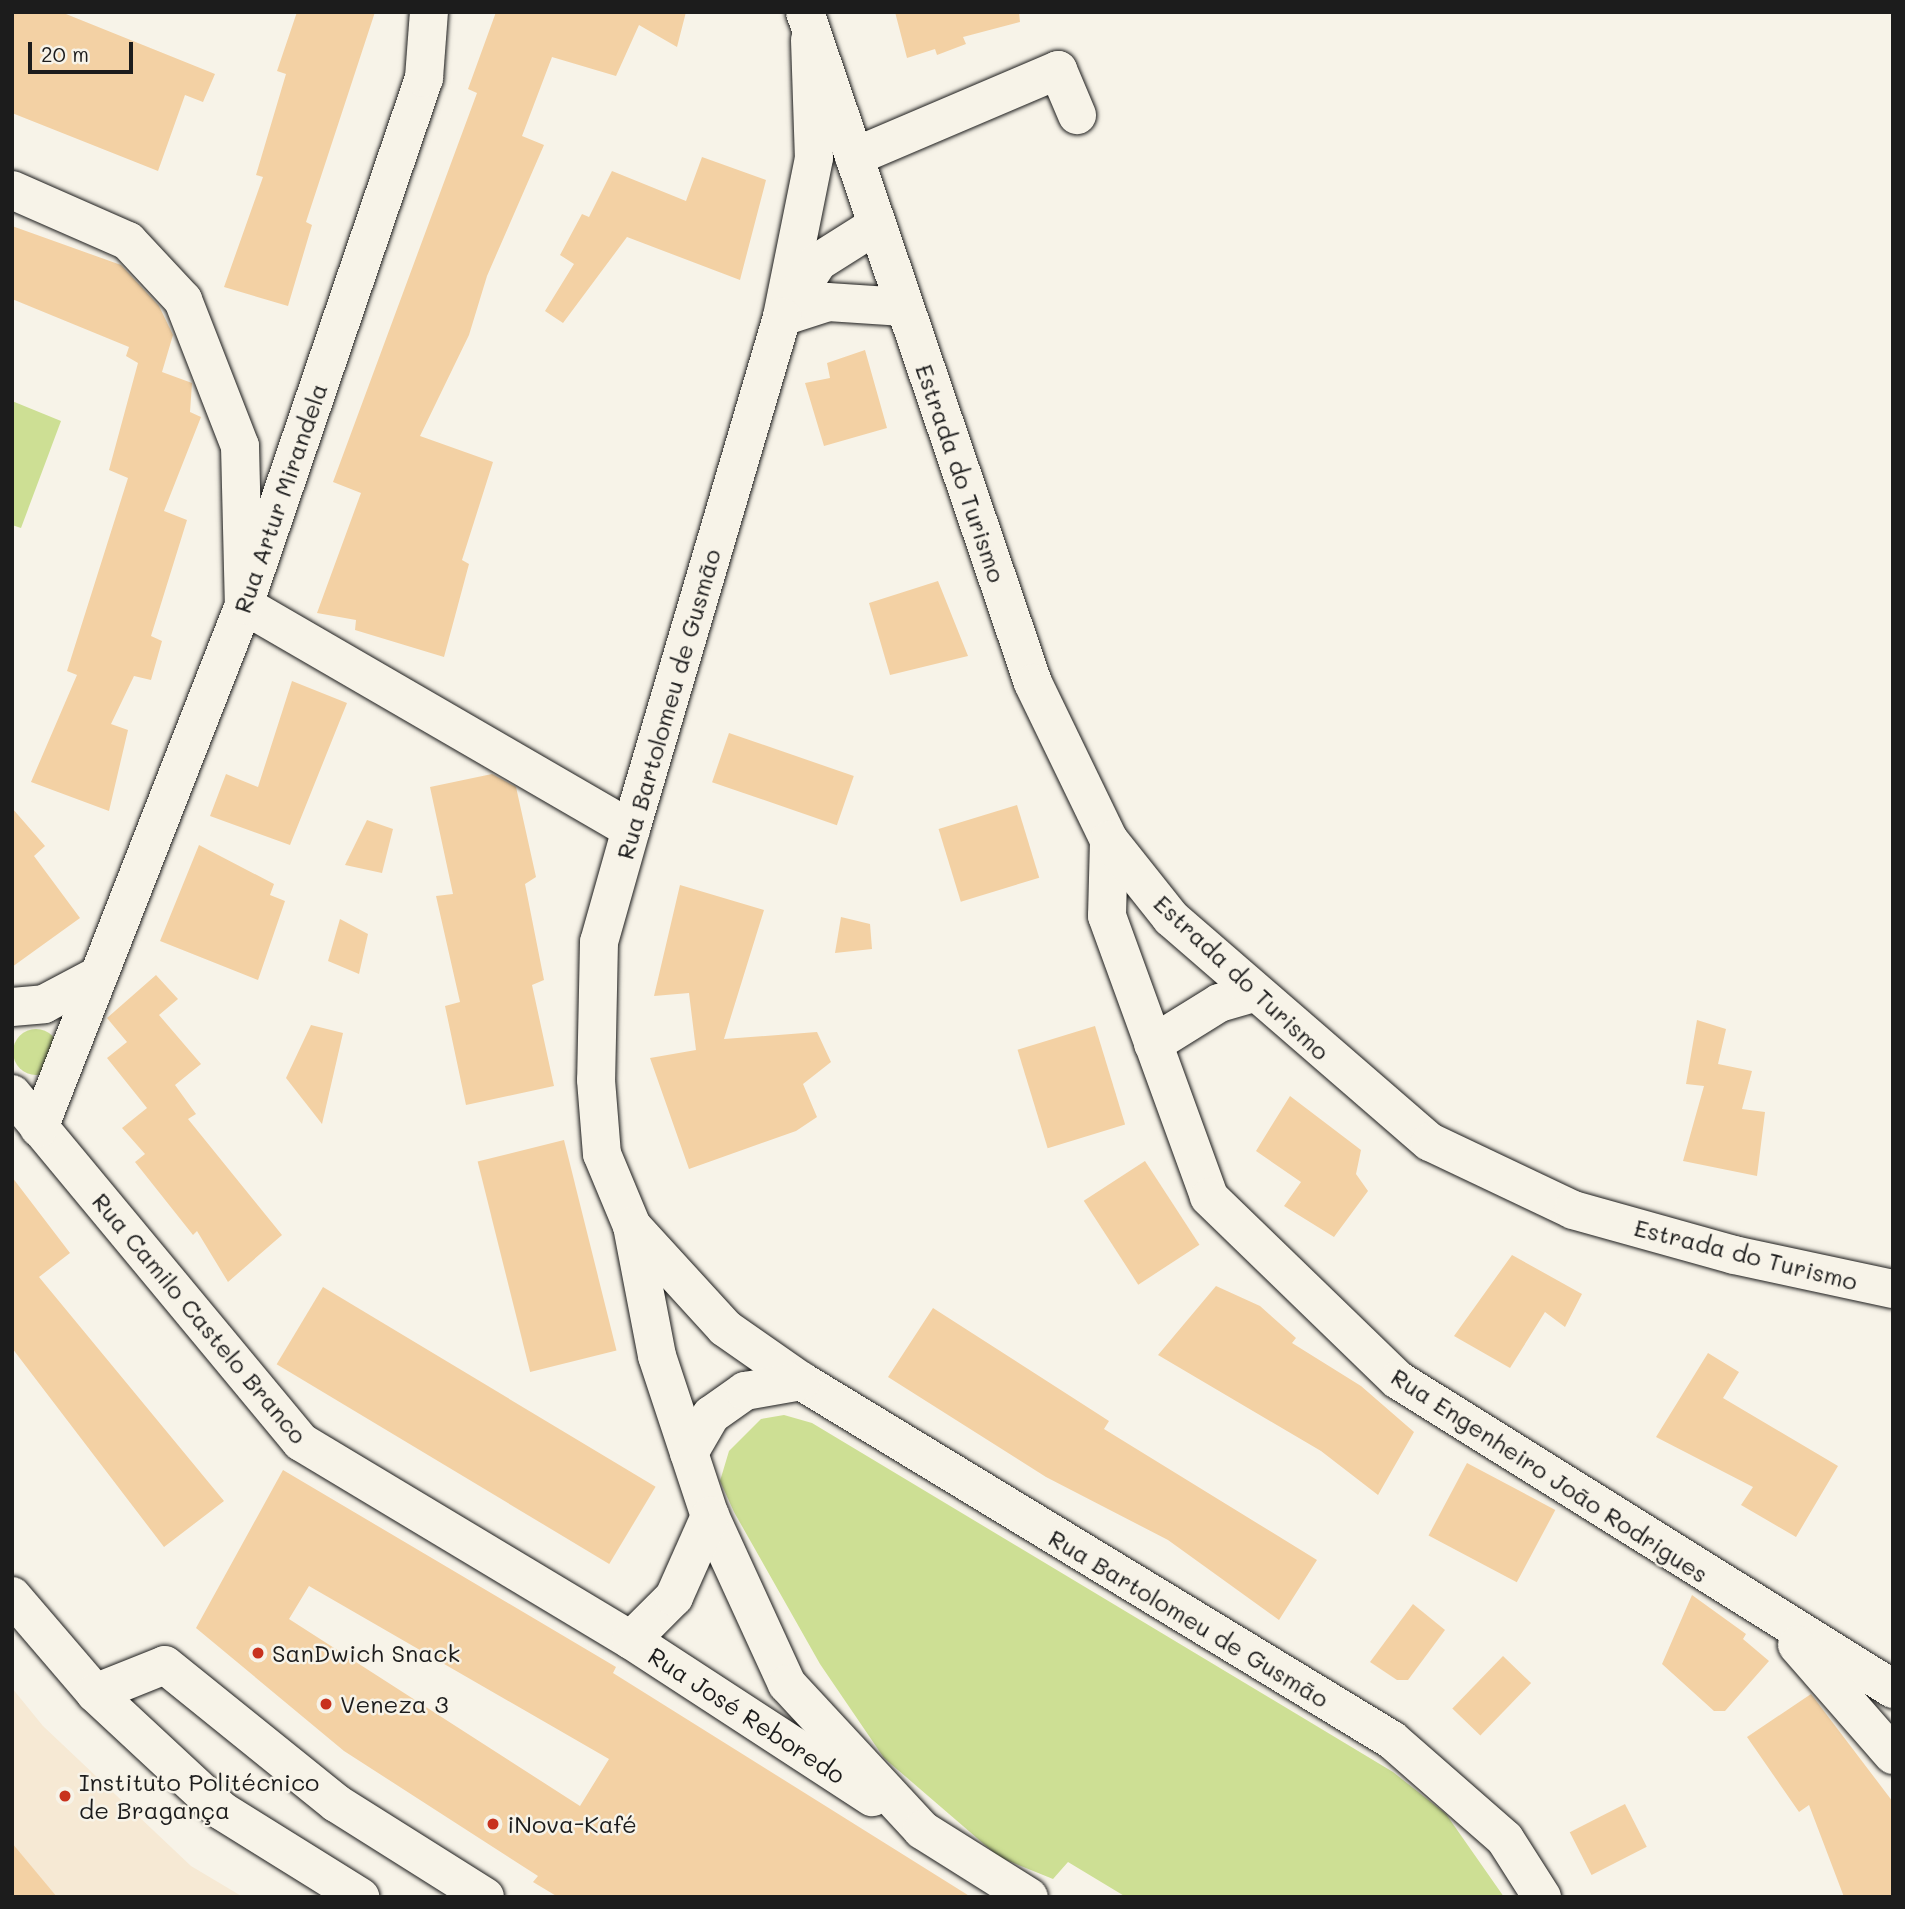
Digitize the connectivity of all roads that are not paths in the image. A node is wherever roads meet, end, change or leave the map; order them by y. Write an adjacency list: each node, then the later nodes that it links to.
1 (429, 12): 9 (street, Rua Artur Mirandela)
2 (807, 20): 4 (street, Estrada do Turismo); 8 (street)
3 (1077, 115): 4 (street)
4 (854, 157): 6 (street, Estrada do Turismo)
5 (12, 190): 9 (street)
6 (875, 226): 7 (street, Estrada do Turismo); 8 (street, Rua Bartolomeu de Gusmão)
7 (904, 307): 8 (street); 11 (street, Estrada do Turismo)
8 (782, 317): 10 (street, Rua Bartolomeu de Gusmão)
9 (244, 605): 10 (street); 12 (street, Rua Artur Mirandela)
10 (631, 829): 18 (street, Rua Bartolomeu de Gusmão)
11 (1109, 840): 13 (street, Estrada do Turismo); 15 (street, Rua Engenheiro João Rodrigues)
12 (99, 975): 14 (street); 17 (street, Rua Artur Mirandela)
13 (1254, 993): 15 (street); 19 (street, Estrada do Turismo)
14 (12, 1007)
15 (1153, 1044): 24 (street, Rua Engenheiro João Rodrigues)
16 (12, 1094): 17 (street, Rua Camilo Castelo Branco)
17 (39, 1128): 25 (street, Rua Camilo Castelo Branco)
18 (632, 1226): 20 (street, Rua Bartolomeu de Gusmão); 21 (street, Rua Bartolomeu de Gusmão)
19 (1893, 1289)
20 (801, 1381): 21 (street); 33 (street, Rua Bartolomeu de Gusmão)
21 (689, 1452): 22 (street, Rua Bartolomeu de Gusmão)
22 (710, 1516): 25 (street, Rua José Reboredo); 29 (street, Rua José Reboredo)
23 (12, 1596): 27 (street)
24 (1777, 1622): 26 (street, Rua Engenheiro João Rodrigues); 28 (street, Rua Engenheiro João Rodrigues)
25 (631, 1640): 29 (street, Rua José Reboredo)
26 (1893, 1689)
27 (95, 1693): 30 (street); 31 (street)
28 (1893, 1755)
29 (922, 1830): 32 (street, Rua José Reboredo)
30 (360, 1897)
31 (485, 1897)
32 (1029, 1897)
33 (1542, 1897)

